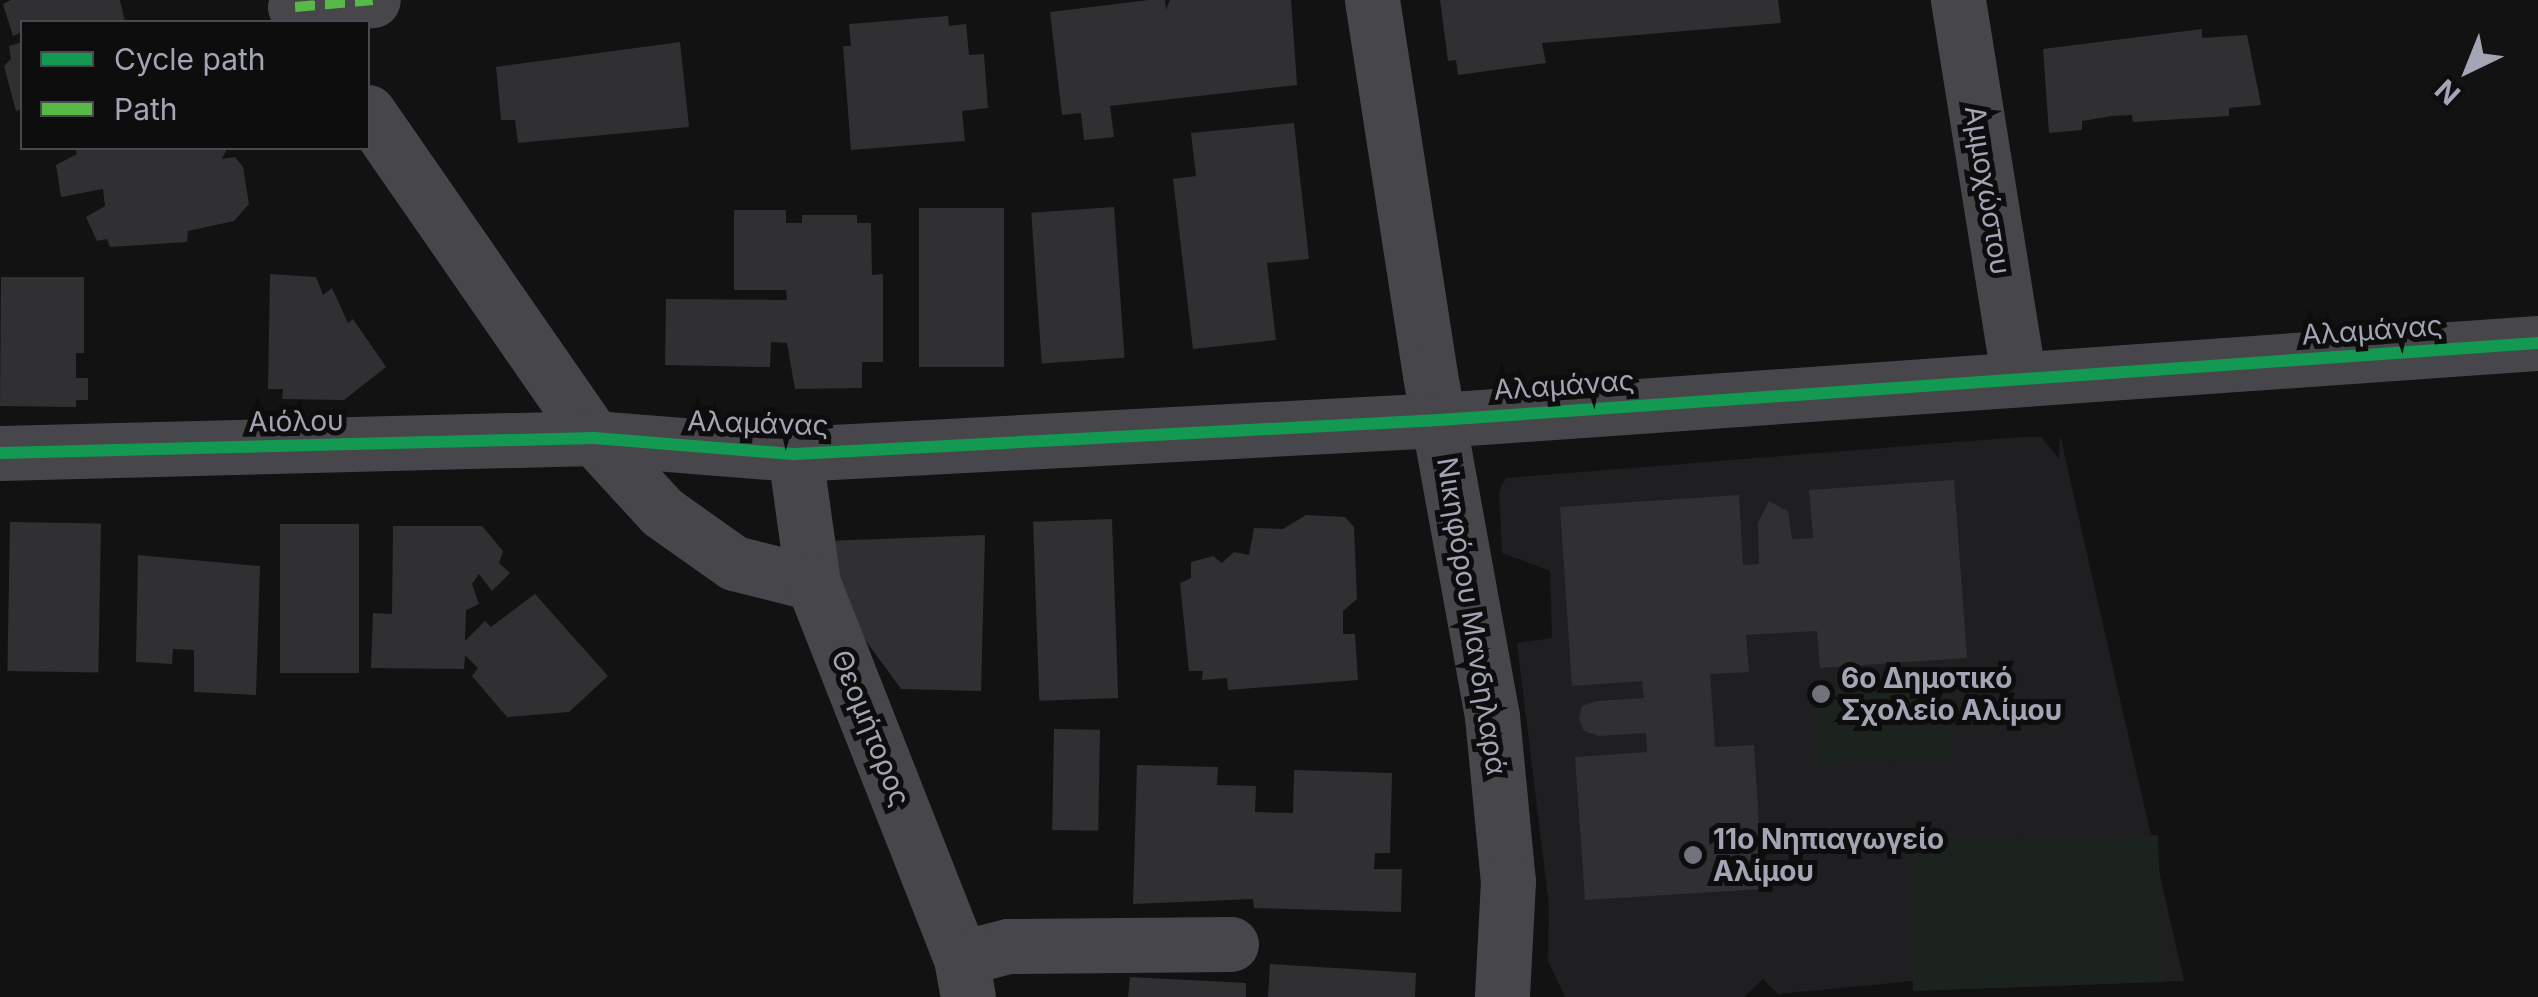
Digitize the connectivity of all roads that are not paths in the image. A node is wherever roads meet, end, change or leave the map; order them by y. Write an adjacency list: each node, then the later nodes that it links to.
1 (372, 0): 4 (street)
2 (1372, 0): 8 (street, Νικηφόρου Μανδηλαρά)
3 (1958, 0): 7 (street, Αμμοχώστου)
4 (297, 10)
5 (370, 115): 9 (street)
6 (2538, 343): 7 (street, Αλαμάνας)
7 (2019, 379): 8 (street, Αλαμάνας)
8 (1439, 420): 11 (street, Αλαμάνας); 15 (street, Νικηφόρου Μανδηλαρά)
9 (594, 438): 10 (street, Αιόλου); 11 (street, Αλαμάνας); 12 (street)
10 (0, 453)
11 (794, 454): 12 (street, Θεομήτορος)
12 (813, 583): 14 (street, Θεομήτορος)
13 (1231, 944): 14 (street)
14 (965, 978)
15 (1502, 997)

